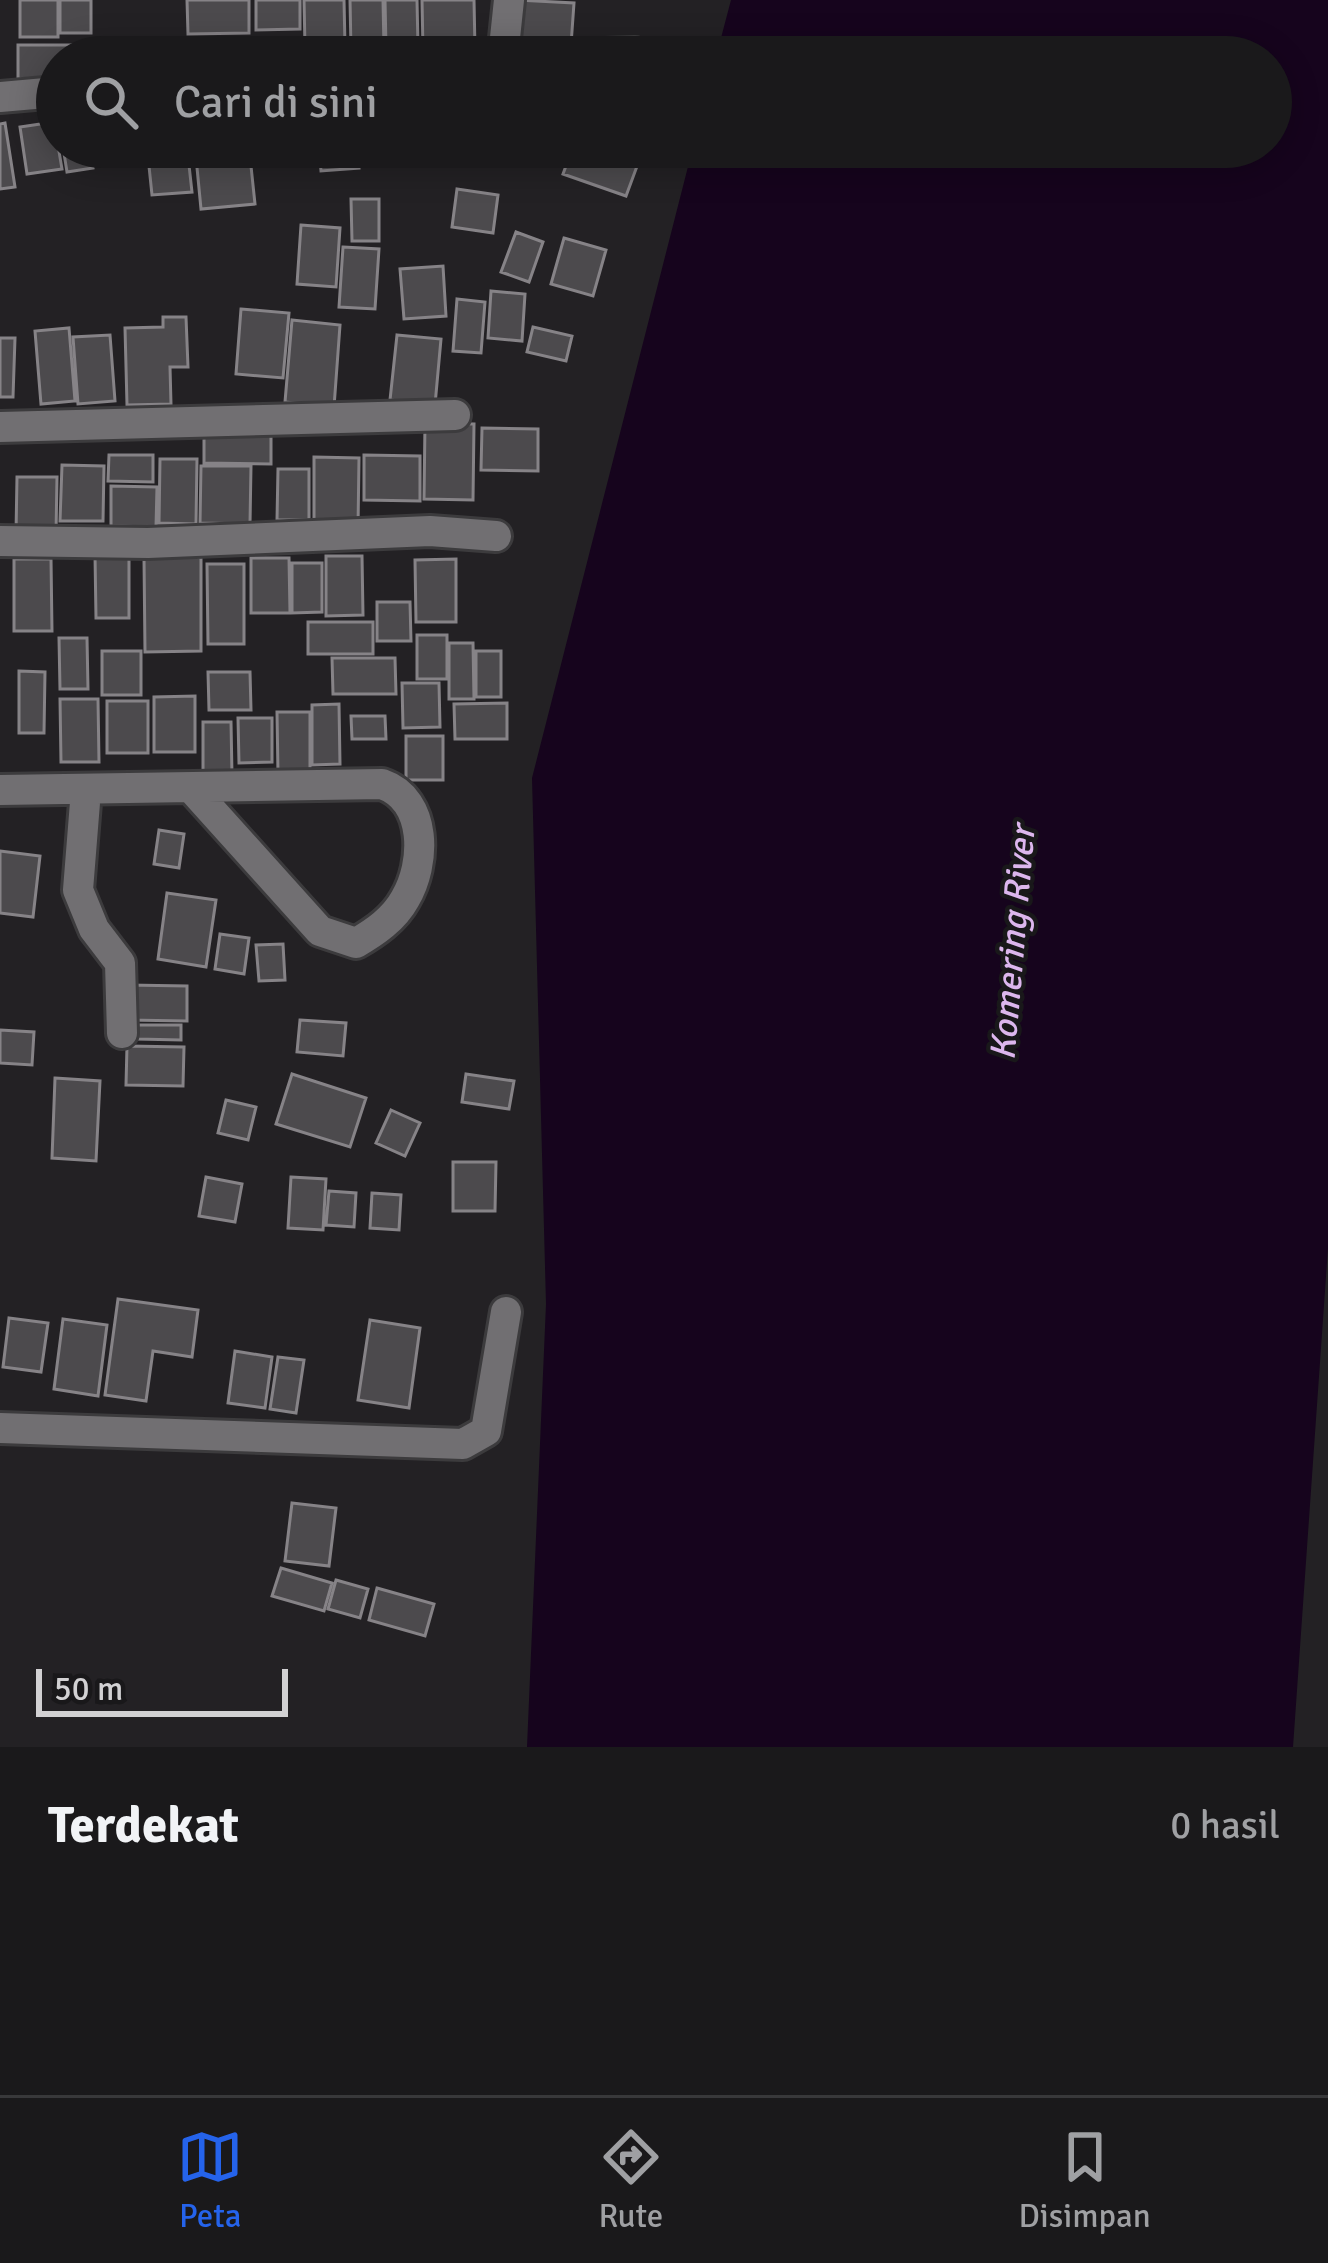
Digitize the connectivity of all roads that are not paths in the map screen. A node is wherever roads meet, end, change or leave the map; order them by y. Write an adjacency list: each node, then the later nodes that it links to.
1 (508, 0): 2 (street)
2 (505, 36)
3 (36, 94): 4 (street)
4 (0, 97)
5 (455, 415): 6 (street)
6 (0, 427)
7 (496, 536): 8 (street)
8 (0, 541)
9 (0, 790): 10 (street)
10 (86, 790): 11 (street); 12 (street)
11 (194, 791): 11 (street)
12 (122, 1033)
13 (506, 1312): 14 (street)
14 (0, 1428)

